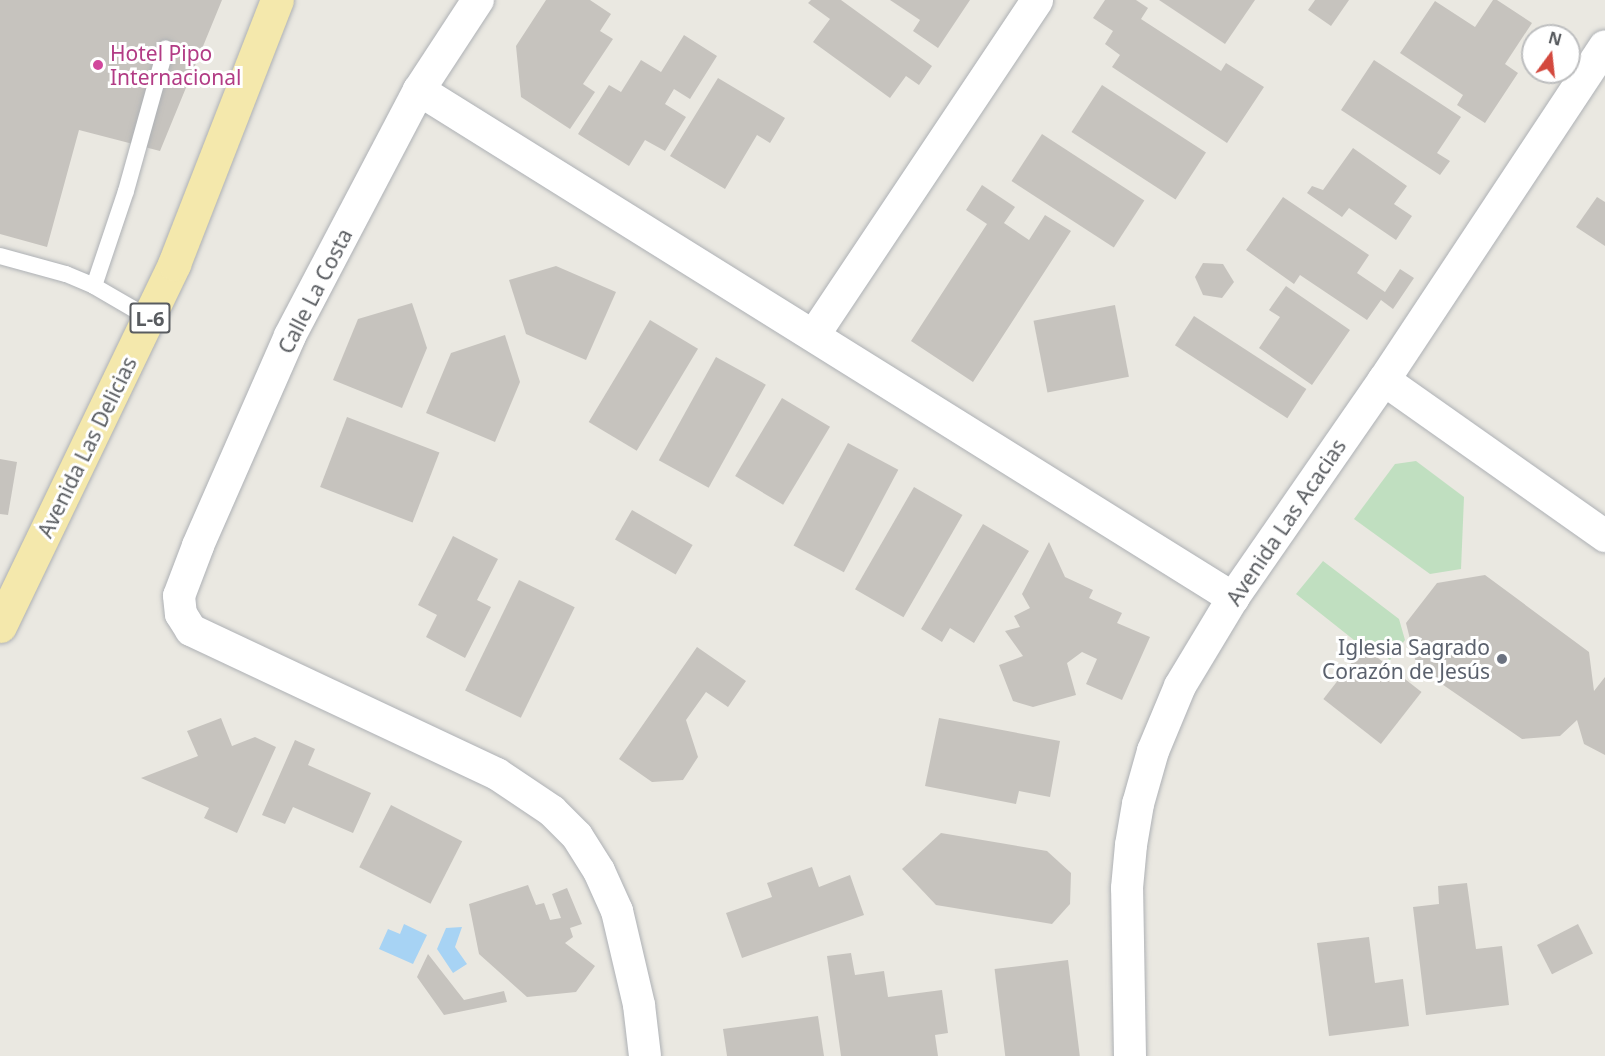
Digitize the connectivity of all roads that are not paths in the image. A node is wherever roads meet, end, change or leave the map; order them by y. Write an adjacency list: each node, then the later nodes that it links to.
1 (277, 0): 9 (main road, Avenida Las Delicias / L-6)
2 (478, 0): 6 (street, Calle La Costa)
3 (1037, 0): 10 (street)
4 (1605, 46): 11 (street, Avenida Las Acacias)
5 (166, 48): 8 (lane)
6 (419, 90): 10 (street); 15 (street, Calle La Costa)
7 (0, 256): 8 (lane)
8 (94, 286): 9 (lane)
9 (149, 318): 14 (main road, Avenida Las Delicias / L-6)
10 (814, 335): 13 (street)
11 (1384, 380): 12 (street); 13 (street, Avenida Las Acacias)
12 (1605, 536)
13 (1233, 598): 16 (street, Avenida Las Acacias)
14 (0, 626)
15 (645, 1056)
16 (1130, 1056)

